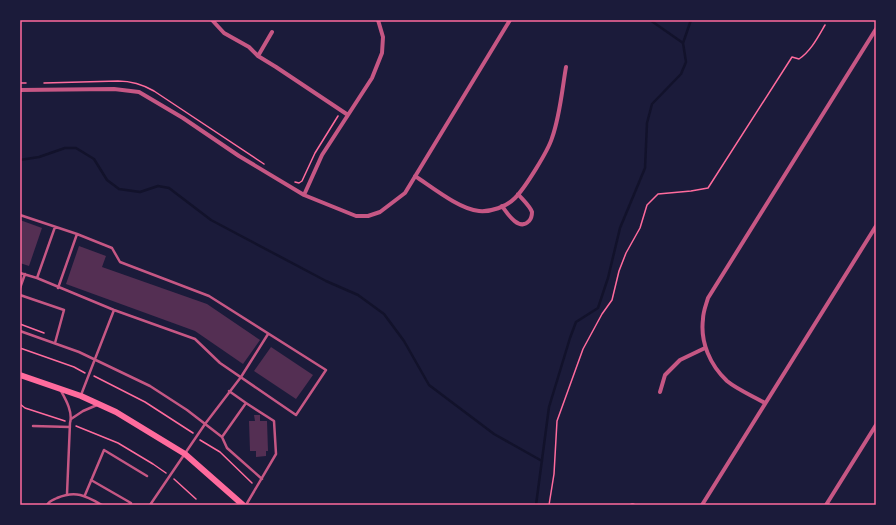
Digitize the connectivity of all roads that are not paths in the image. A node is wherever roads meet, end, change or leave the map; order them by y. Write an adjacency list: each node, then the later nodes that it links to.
1 (212, 20): 6 (street)
2 (378, 20): 9 (street)
3 (510, 20): 10 (street)
4 (876, 28): 28 (street)
5 (272, 32): 6 (street)
6 (258, 56): 9 (street)
7 (566, 66): 11 (street)
8 (20, 90): 12 (street)
9 (348, 114): 12 (street)
10 (415, 176): 12 (street); 13 (street)
11 (518, 194): 13 (street); 13 (street)
12 (304, 195)
13 (502, 206)
14 (20, 215): 16 (lane)
15 (876, 226): 38 (street)
16 (54, 227): 17 (lane); 20 (lane)
17 (78, 234): 22 (lane); 26 (lane)
18 (20, 273): 19 (lane)
19 (25, 274): 20 (lane); 21 (lane)
20 (37, 278): 22 (lane)
21 (20, 288)
22 (58, 288): 24 (lane)
23 (20, 295): 27 (lane)
24 (114, 310): 29 (lane); 31 (lane)
25 (20, 332): 27 (lane)
26 (268, 334): 31 (lane); 31 (lane)
27 (54, 343): 29 (lane)
28 (705, 348): 34 (street); 38 (street)
29 (95, 360): 35 (lane); 40 (lane)
30 (20, 375): 32 (main road)
31 (241, 376): 33 (lane)
32 (60, 388): 35 (main road); 39 (lane)
33 (230, 391): 36 (lane); 40 (lane)
34 (660, 392)
35 (81, 396): 37 (main road)
36 (246, 403): 44 (lane); 47 (lane)
37 (100, 404): 39 (lane); 45 (main road)
38 (765, 404): 56 (street)
39 (71, 419): 41 (lane)
40 (205, 424): 44 (lane); 45 (lane)
41 (70, 425): 43 (lane); 49 (lane)
42 (876, 425): 57 (street)
43 (33, 426)
44 (222, 437): 47 (lane)
45 (184, 454): 54 (lane); 55 (main road)
46 (147, 476): 48 (lane)
47 (262, 479): 55 (lane)
48 (91, 480): 50 (lane); 53 (lane)
49 (67, 494): 50 (lane); 51 (lane)
50 (85, 495): 52 (lane)
51 (47, 505)
52 (102, 505)
53 (130, 505)
54 (150, 505)
55 (244, 505)
56 (702, 505)
57 (826, 505)

